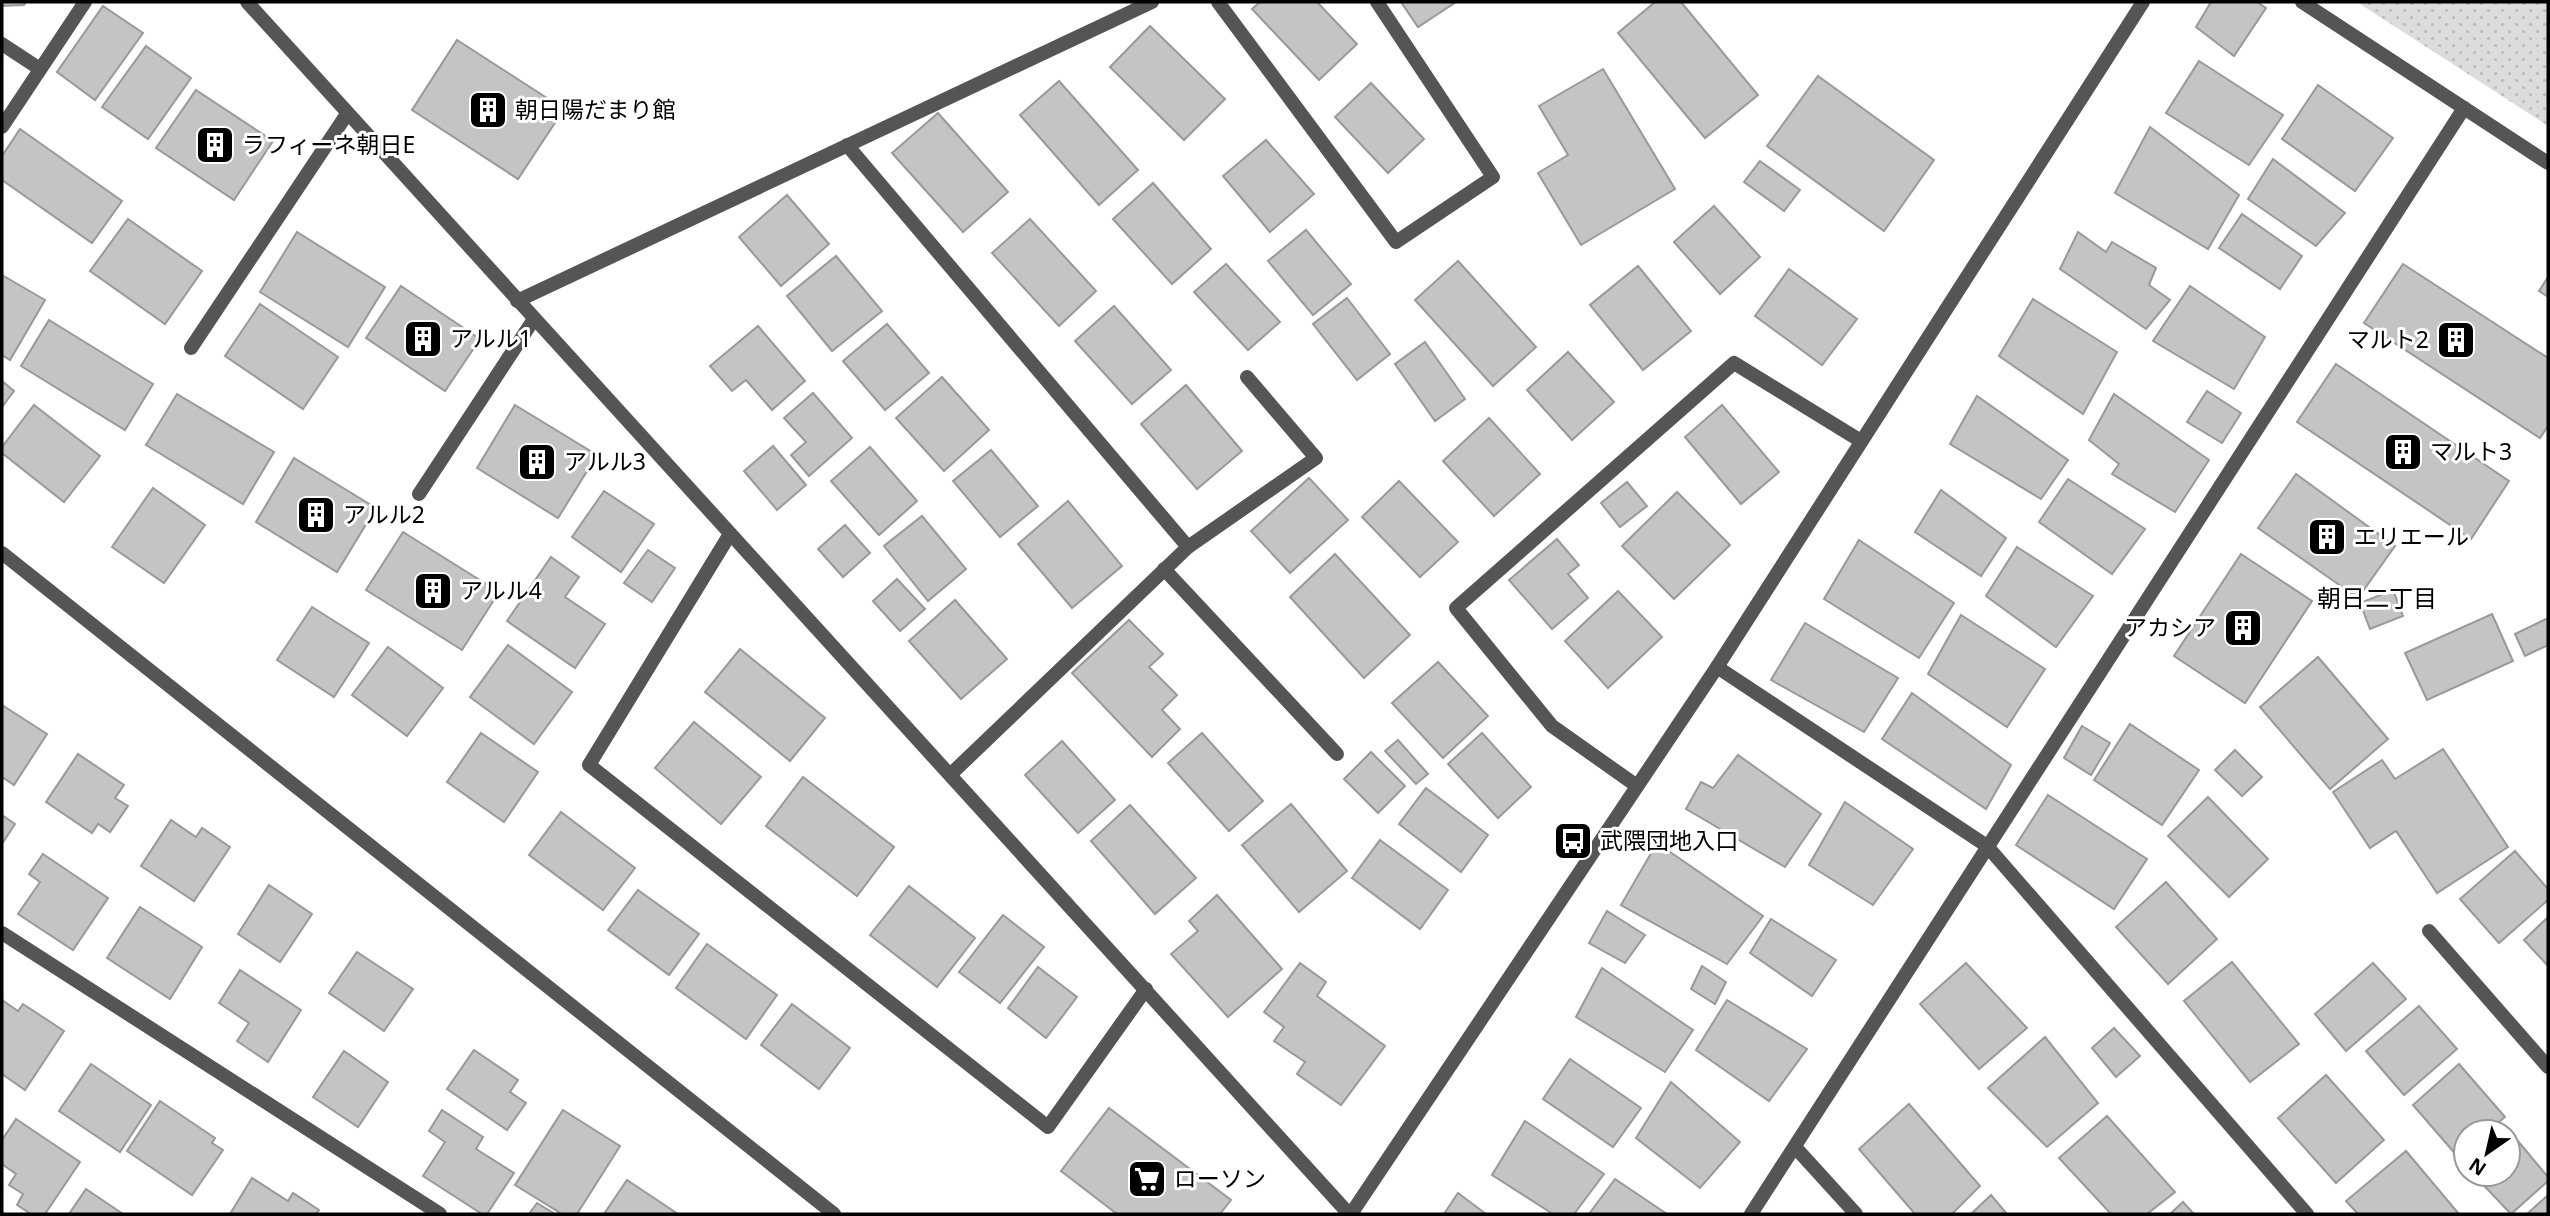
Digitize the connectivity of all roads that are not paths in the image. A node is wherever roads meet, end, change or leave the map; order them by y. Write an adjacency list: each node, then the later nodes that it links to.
1 (85, 2): 9 (street)
2 (247, 2): 11 (street)
3 (1152, 2): 13 (street)
4 (1218, 2): 5 (street)
5 (1377, 2)
6 (2143, 2): 19 (street)
7 (2302, 2): 10 (street)
8 (2, 44): 9 (street)
9 (40, 69): 12 (street)
10 (2464, 108): 14 (street); 29 (street)
11 (347, 114): 15 (street); 17 (street)
12 (2, 127)
13 (847, 145): 15 (street); 22 (street)
14 (2548, 163)
15 (517, 301): 16 (street)
16 (534, 319): 20 (street); 21 (street)
17 (191, 348)
18 (1247, 377): 22 (street)
19 (1861, 441): 25 (street); 28 (street)
20 (419, 494)
21 (730, 534): 27 (street); 32 (street)
22 (1188, 547): 24 (street)
23 (2, 553): 36 (street)
24 (1164, 569): 26 (street); 27 (street)
25 (1717, 667): 28 (street); 29 (street)
26 (1337, 754)
27 (951, 774): 32 (street)
28 (1637, 786): 37 (street)
29 (1987, 846): 34 (street); 40 (street)
30 (2430, 931): 33 (street)
31 (2, 933): 35 (street)
32 (1146, 989): 37 (street)
33 (2548, 1068)
34 (1795, 1147): 38 (street); 39 (street)
35 (440, 1214)
36 (834, 1214)
37 (1350, 1214)
38 (1751, 1214)
39 (1856, 1214)
40 (2307, 1214)

